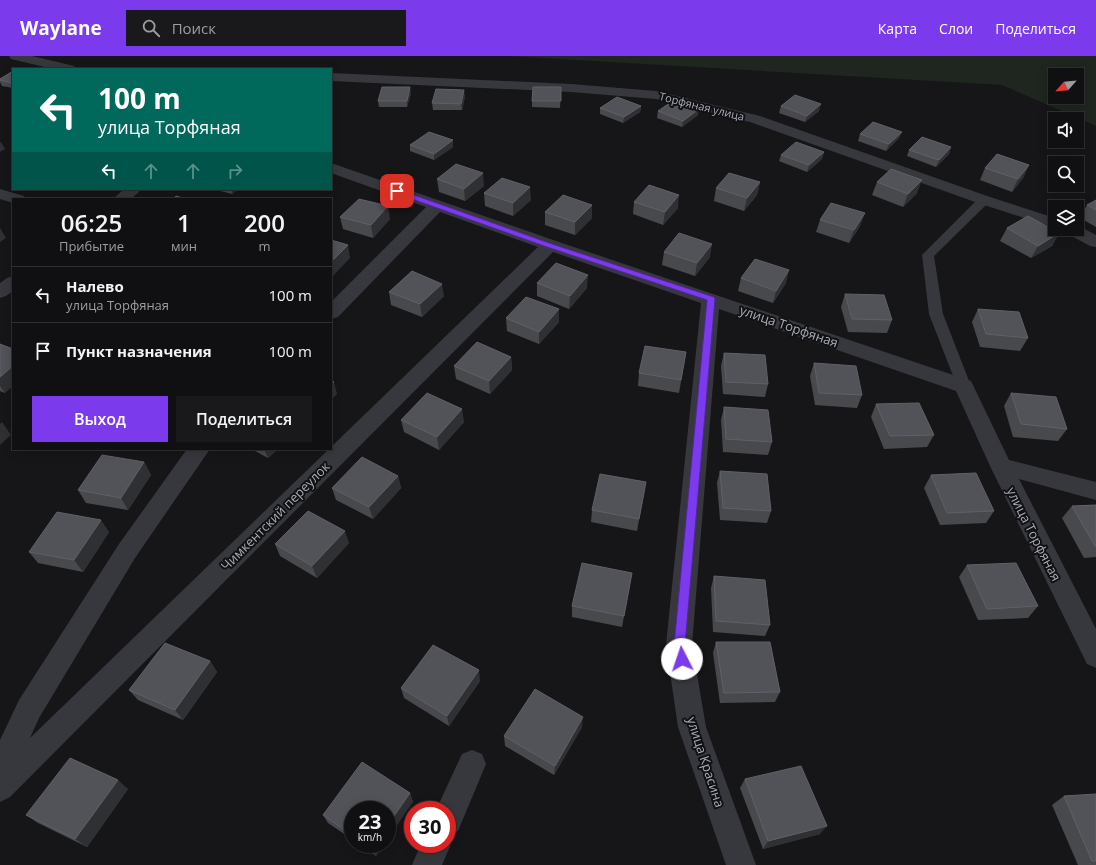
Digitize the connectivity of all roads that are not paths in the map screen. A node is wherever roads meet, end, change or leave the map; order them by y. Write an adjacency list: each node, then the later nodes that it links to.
1 (16, 56): 2 (street)
2 (65, 68)
3 (332, 77): 9 (street, Торфяная улица)
4 (332, 168): 10 (street, улица Торфяная)
5 (133, 190): 8 (street)
6 (0, 194): 7 (street)
7 (14, 198)
8 (122, 198)
9 (984, 200): 11 (street, Торфяная улица); 19 (lane)
10 (437, 205): 14 (street, улица Торфяная); 18 (street)
11 (1048, 221)
12 (1084, 236): 13 (street)
13 (1096, 242)
14 (550, 245): 17 (street, улица Торфяная); 26 (street, Чимкентский переулок)
15 (12, 283): 16 (street)
16 (0, 292)
17 (711, 299): 19 (street, улица Торфяная); 30 (street, улица Красина)
18 (332, 312)
19 (964, 386): 21 (street, улица Торфяная)
20 (199, 450): 25 (street)
21 (1000, 466): 22 (street); 23 (street, улица Торфяная)
22 (1096, 491)
23 (1096, 656)
24 (472, 764): 27 (street)
25 (0, 772)
26 (0, 787)
27 (455, 801)
28 (432, 853): 29 (street)
29 (426, 865)
30 (741, 865)

